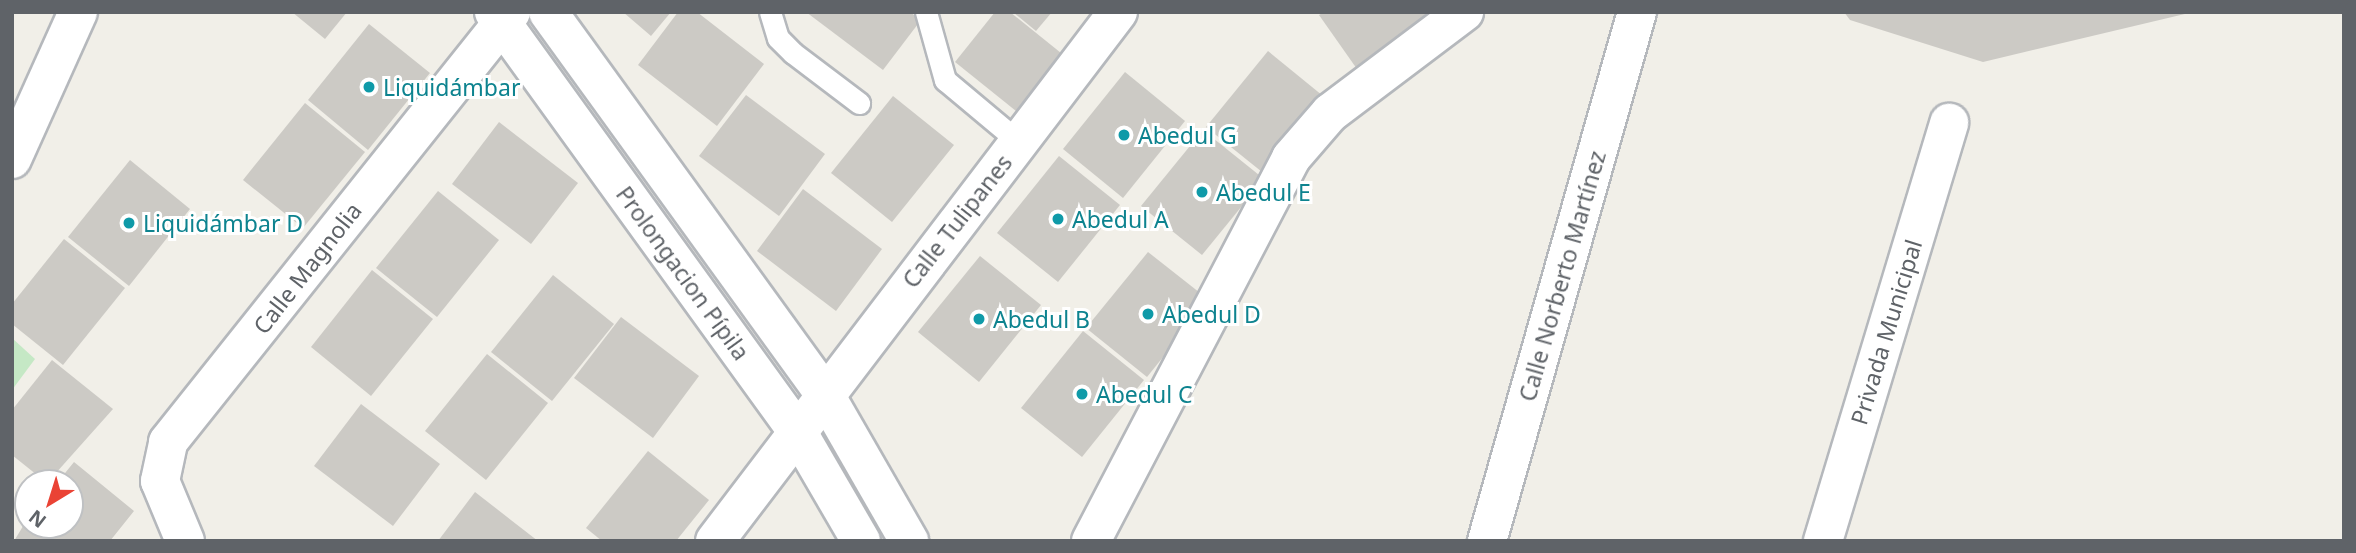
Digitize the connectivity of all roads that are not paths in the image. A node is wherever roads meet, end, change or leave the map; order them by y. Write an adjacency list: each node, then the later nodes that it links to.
1 (78, 12): 12 (street)
2 (548, 12): 13 (street, Prolongacion Pípila)
3 (770, 12): 9 (lane)
4 (926, 12): 11 (lane)
5 (1118, 12): 11 (street, Calle Tulipanes)
6 (1464, 12): 19 (street)
7 (1637, 12): 20 (street, Calle Norberto Martínez)
8 (502, 16): 14 (street, Prolongacion Pípila); 15 (street, Calle Magnolia)
9 (859, 103)
10 (1950, 123): 21 (street, Privada Municipal)
11 (1018, 141): 13 (street, Calle Tulipanes)
12 (12, 159)
13 (824, 393): 14 (street, Calle Tulipanes); 18 (street, Prolongacion Pípila)
14 (797, 431): 16 (street, Calle Tulipanes); 17 (street, Prolongacion Pípila)
15 (185, 541)
16 (715, 541)
17 (861, 541)
18 (909, 541)
19 (1091, 541)
20 (1487, 541)
21 (1823, 541)

